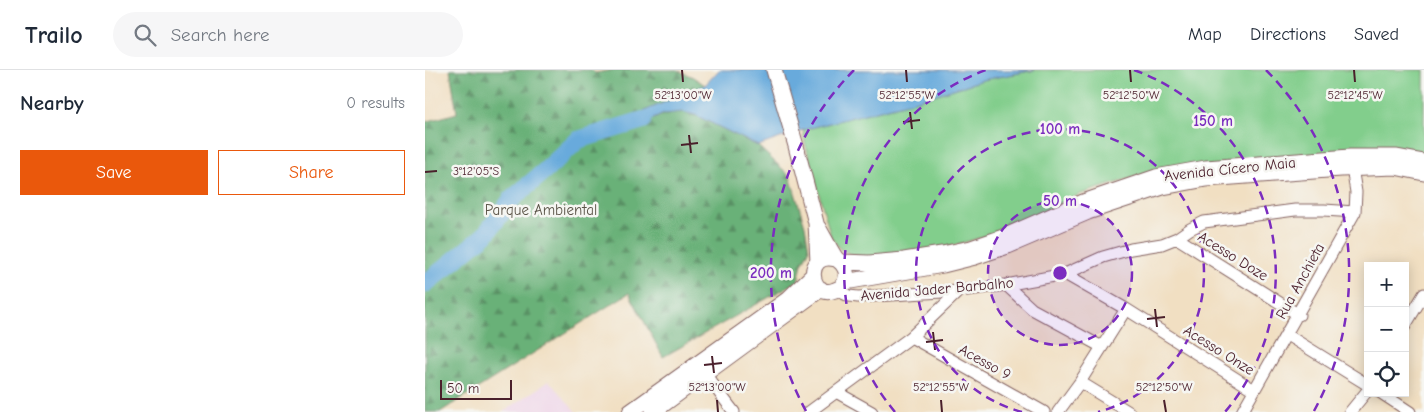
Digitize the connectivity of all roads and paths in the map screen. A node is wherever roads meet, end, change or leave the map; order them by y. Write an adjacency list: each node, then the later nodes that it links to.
1 (774, 70): 6 (main road)
2 (1352, 162): 3 (main road, Avenida Cícero Maia); 4 (main road, Avenida Cícero Maia); 5 (street, Rua Anchieta); 8 (main road, Avenida Cícero Maia); 12 (main road, Avenida Cícero Maia)
3 (1424, 162)
4 (1424, 173)
5 (1355, 212): 7 (street, Avenida Jader Barbalho); 17 (street, Rua Anchieta)
6 (816, 224): 8 (main road); 9 (main road)
7 (1177, 238): 10 (street, Avenida Jader Barbalho); 17 (street, Acesso Doze)
8 (838, 261): 9 (main road); 12 (main road)
9 (815, 269): 13 (main road); 22 (main road)
10 (1065, 274): 11 (street, Avenida Jader Barbalho); 16 (street, Acesso Onze)
11 (1007, 285): 14 (street, Avenida Jader Barbalho); 21 (street)
12 (841, 286): 13 (main road); 14 (street, Avenida Jader Barbalho)
13 (821, 289): 22 (main road)
14 (959, 291): 20 (street)
15 (1424, 294): 18 (street)
16 (1126, 310): 21 (street); 25 (street, Acesso Onze)
17 (1299, 315): 19 (street, Rua Anchieta)
18 (1409, 319)
19 (1287, 335): 24 (street); 25 (street, Rua Anchieta)
20 (911, 337): 26 (street); 34 (street, Acesso 9)
21 (1102, 347): 23 (street)
22 (699, 370): 29 (main road); 30 (main road); 31 (street)
23 (1080, 382): 35 (street); 36 (street)
24 (1364, 383)
25 (1254, 390): 37 (street, Rua Anchieta)
26 (836, 392): 32 (street); 33 (street)
27 (1364, 395): 38 (street)
28 (1387, 397): 39 (street)
29 (630, 412)
30 (653, 412)
31 (734, 412)
32 (809, 412)
33 (872, 412)
34 (1044, 412)
35 (1058, 412)
36 (1129, 412)
37 (1242, 412)
38 (1350, 412)
39 (1410, 412)

